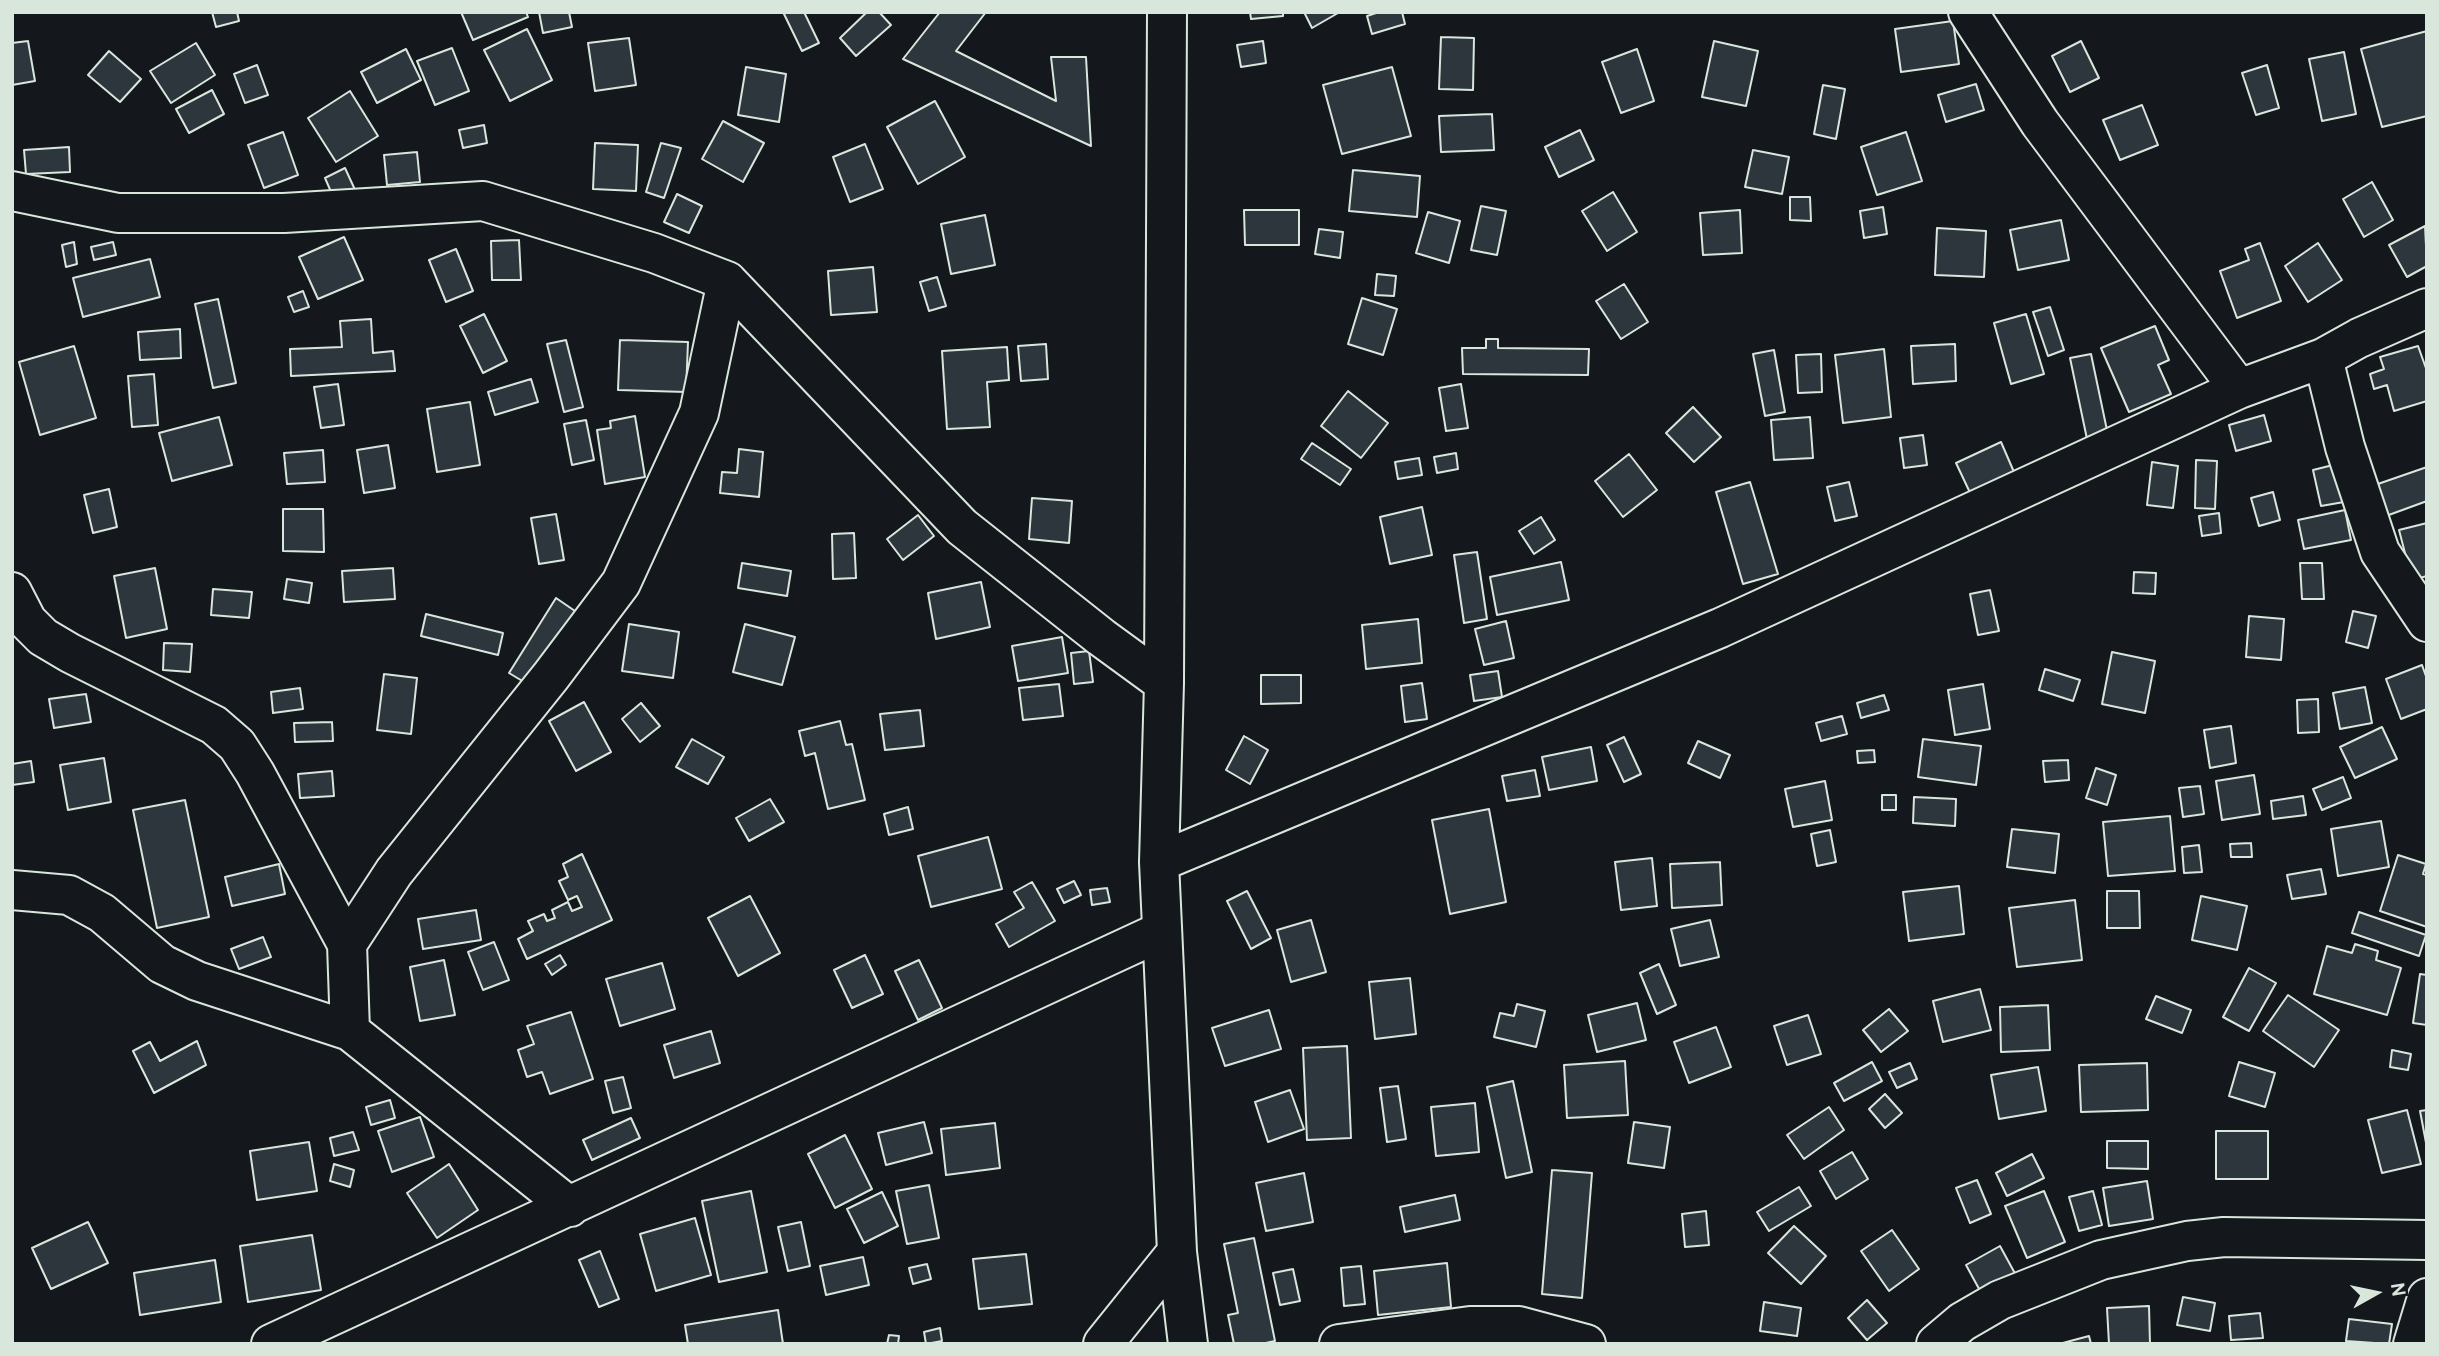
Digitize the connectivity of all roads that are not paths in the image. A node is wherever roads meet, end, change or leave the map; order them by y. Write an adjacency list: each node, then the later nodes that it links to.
1 (1167, 12): 10 (street)
2 (1968, 12): 7 (street)
3 (12, 191): 4 (street)
4 (727, 281): 10 (street); 14 (street)
5 (2427, 308): 6 (street)
6 (2323, 358): 7 (street); 9 (street)
7 (2239, 389): 11 (street)
8 (12, 592): 14 (street)
9 (2427, 622)
10 (1164, 683): 11 (street)
11 (1159, 862): 13 (street)
12 (12, 890): 15 (street)
13 (1162, 931): 16 (street); 18 (street)
14 (347, 944): 15 (street)
15 (350, 1031): 16 (street)
16 (569, 1207): 20 (street)
17 (2427, 1240): 25 (street)
18 (1177, 1252): 21 (street); 22 (street)
19 (2427, 1298): 26 (street)
20 (271, 1344)
21 (1103, 1344)
22 (1188, 1344)
23 (1339, 1344): 24 (street)
24 (1586, 1344)
25 (1936, 1344)
26 (2413, 1344)

